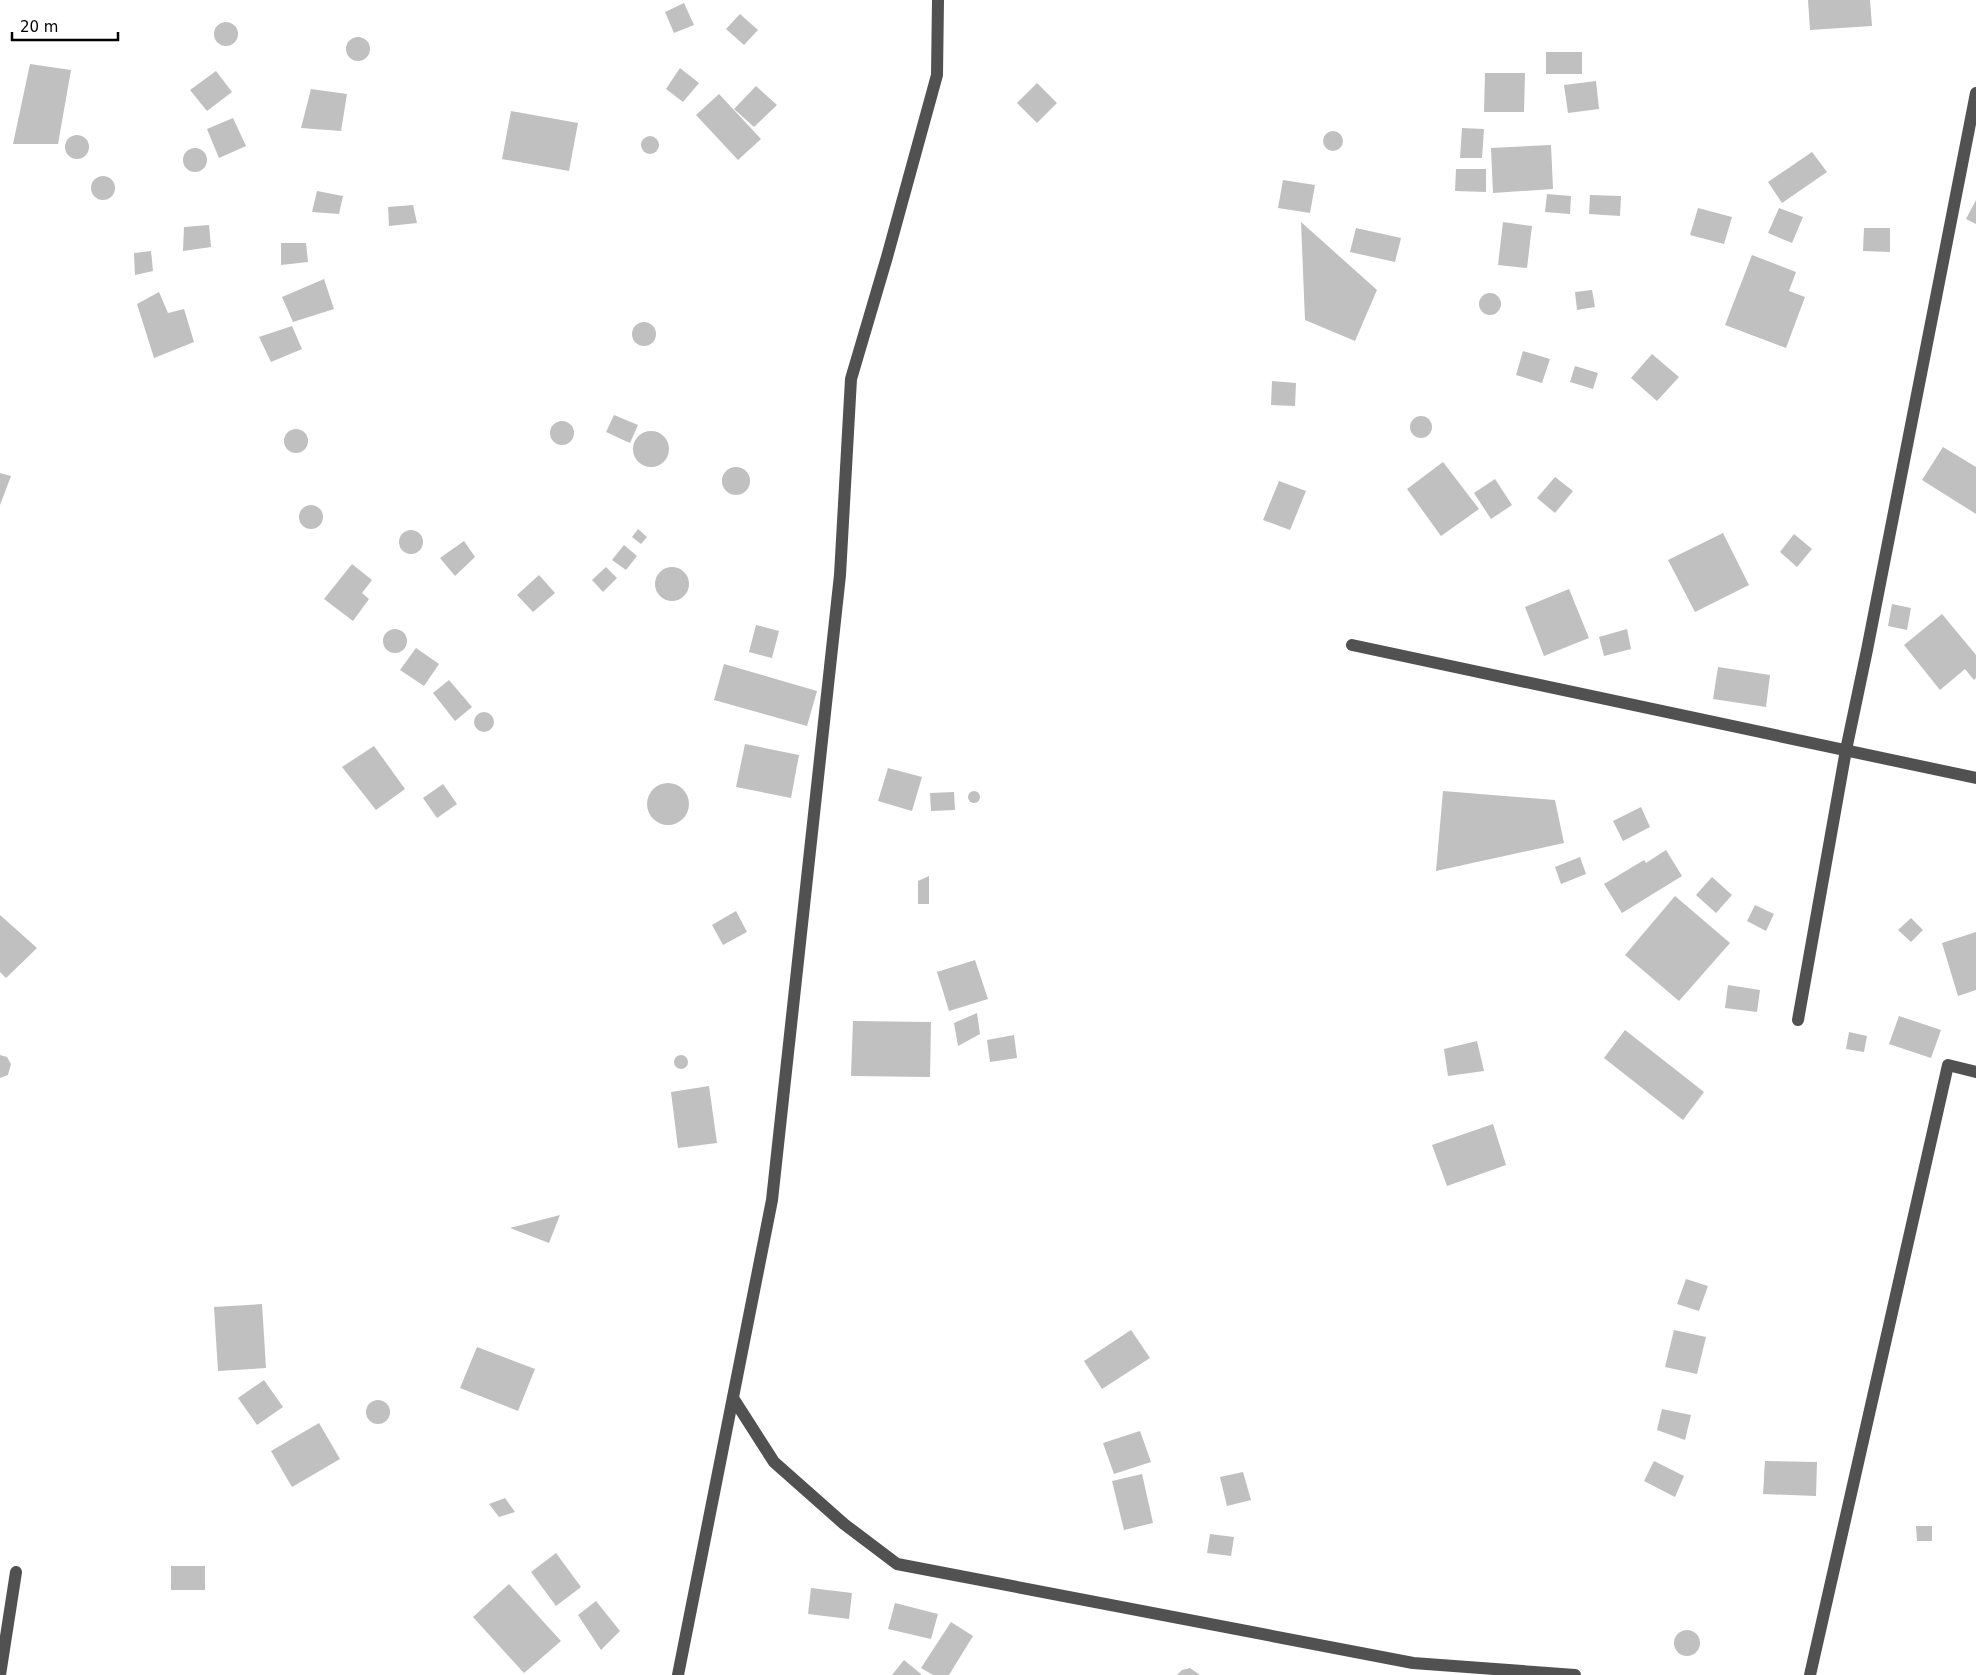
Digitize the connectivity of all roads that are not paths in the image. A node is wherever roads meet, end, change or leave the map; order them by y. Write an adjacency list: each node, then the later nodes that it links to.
1 (938, 0): 8 (street)
2 (1976, 94): 4 (street)
3 (1352, 645): 4 (street)
4 (1846, 750): 5 (street); 6 (street)
5 (1976, 778)
6 (1798, 1020)
7 (1976, 1072): 13 (street)
8 (733, 1398): 11 (street); 12 (street)
9 (16, 1572): 10 (street)
10 (0, 1675)
11 (678, 1675)
12 (1575, 1675)
13 (1810, 1675)

